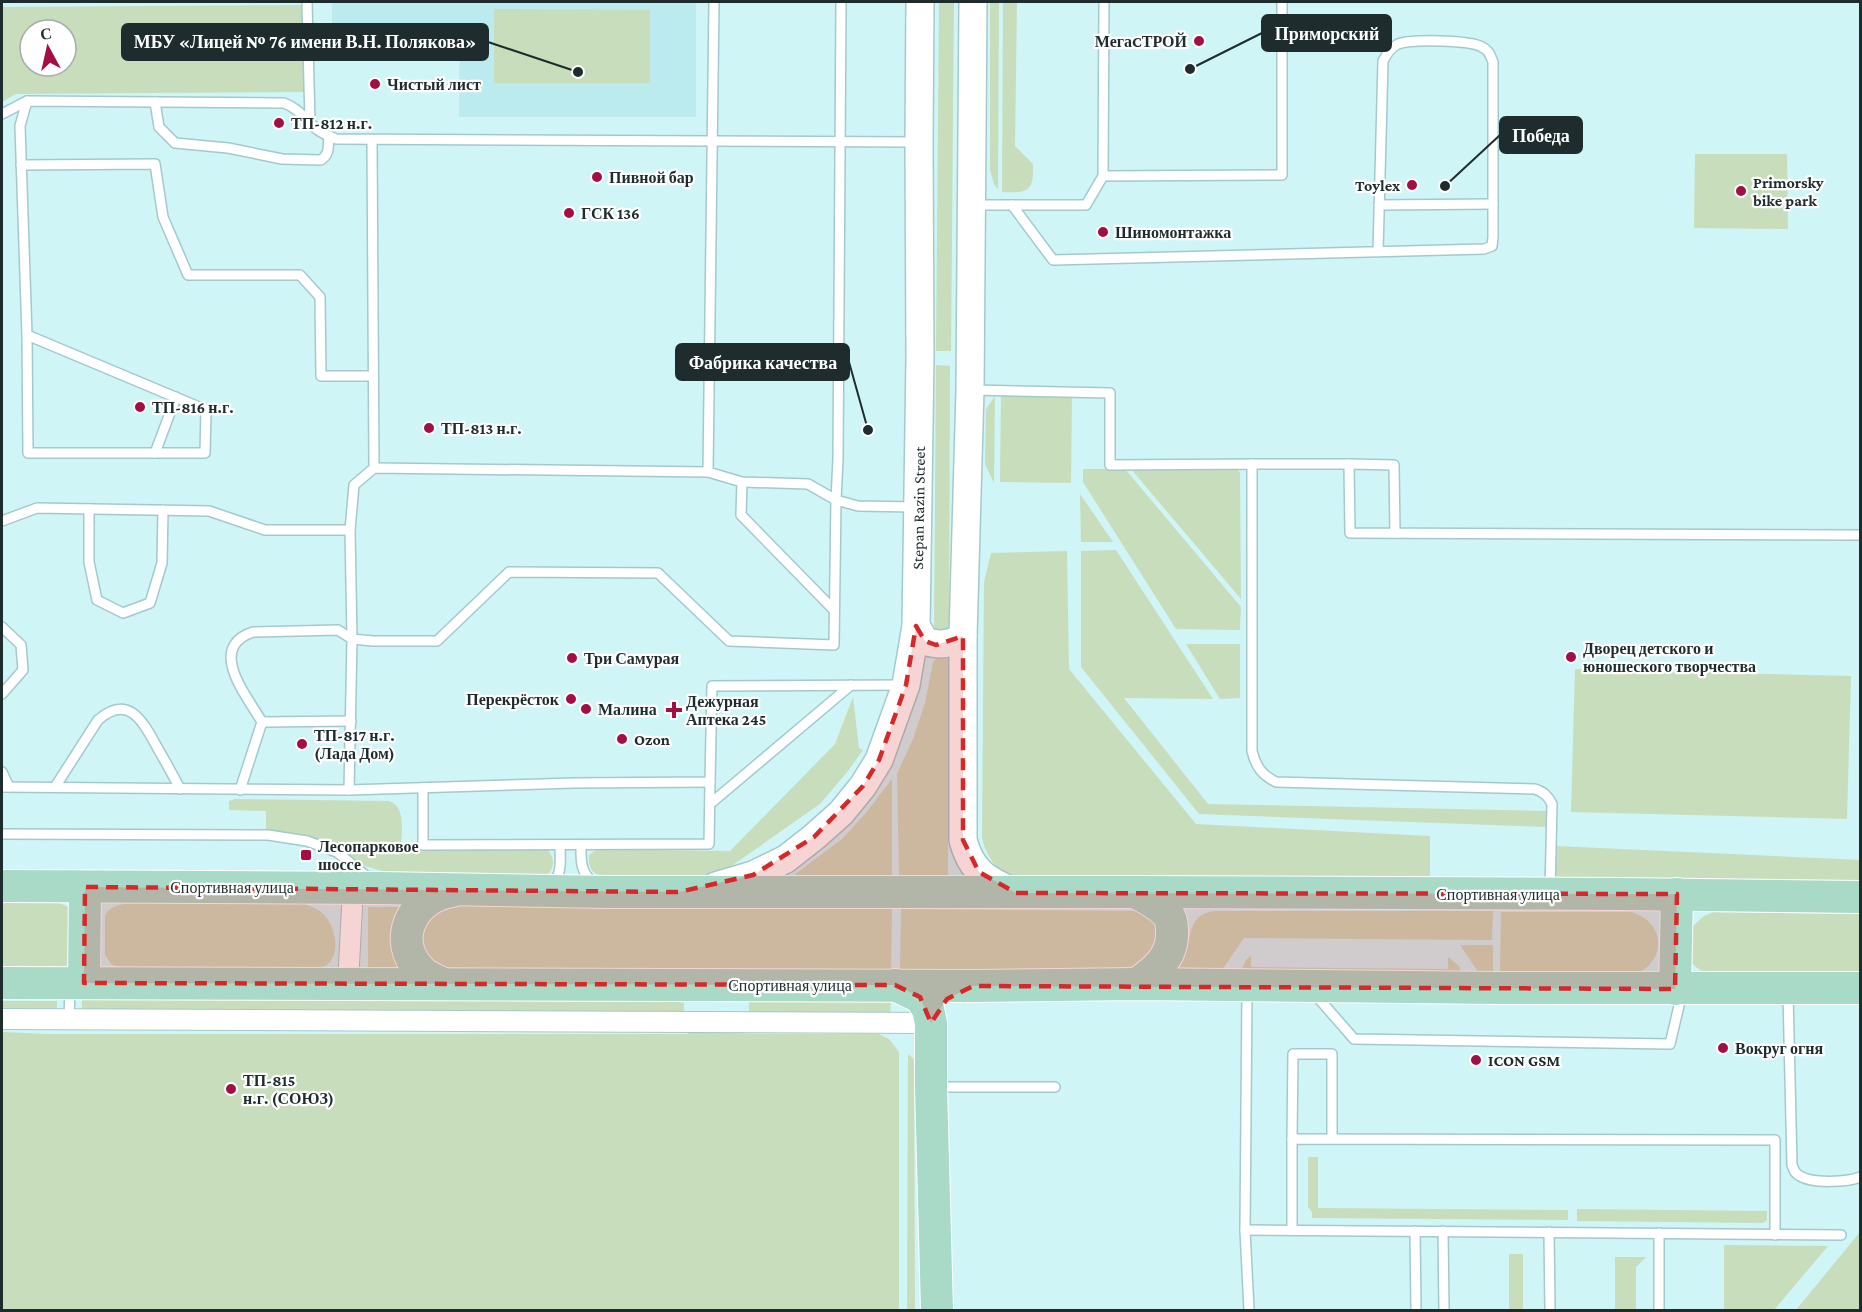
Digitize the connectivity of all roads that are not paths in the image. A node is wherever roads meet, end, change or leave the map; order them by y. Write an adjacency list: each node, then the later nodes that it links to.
1 (307, 2): 8 (lane)
2 (714, 2): 16 (lane)
3 (841, 2): 17 (lane)
4 (920, 2): 18 (main road, Stepan Razin Street)
5 (973, 2): 22 (main road)
6 (1104, 2): 20 (lane)
7 (1282, 2): 20 (lane)
8 (309, 35): 9 (lane); 13 (lane)
9 (425, 35)
10 (27, 102): 11 (lane); 12 (lane); 19 (lane)
11 (155, 102): 13 (lane); 14 (lane)
12 (2, 114)
13 (310, 123): 14 (lane)
14 (329, 136): 15 (lane)
15 (372, 140): 16 (lane); 27 (lane)
16 (713, 141): 17 (lane); 34 (lane)
17 (840, 142): 18 (lane); 36 (lane)
18 (919, 142): 37 (main road, Stepan Razin Street)
19 (21, 165): 26 (lane); 27 (lane)
20 (1103, 176): 23 (lane)
21 (1493, 204): 24 (lane); 24 (lane); 25 (lane)
22 (971, 205): 23 (lane); 28 (main road)
23 (1012, 205): 25 (lane)
24 (1379, 205): 25 (lane)
25 (1378, 252)
26 (27, 335): 29 (lane); 30 (lane)
27 (372, 376): 33 (lane)
28 (970, 390): 31 (lane); 47 (main road)
29 (176, 397): 30 (lane); 30 (lane)
30 (155, 453)
31 (1252, 464): 32 (lane); 75 (lane)
32 (1349, 465): 42 (lane); 42 (lane)
33 (374, 468): 34 (lane); 41 (lane)
34 (708, 472): 35 (lane)
35 (742, 482): 36 (lane); 44 (lane)
36 (836, 500): 37 (lane); 44 (lane)
37 (918, 507): 45 (main road, Stepan Razin Street)
38 (89, 509): 39 (lane); 39 (lane); 40 (lane)
39 (163, 510): 41 (lane)
40 (2, 521)
41 (350, 530): 48 (lane)
42 (1395, 533): 43 (lane)
43 (1860, 535)
44 (833, 609): 48 (lane)
45 (916, 626): 47 (main road); 49 (main road, Stepan Razin Street)
46 (2, 627): 51 (lane)
47 (963, 636): 74 (main road)
48 (352, 639): 52 (lane); 53 (lane)
49 (906, 685): 50 (lane); 72 (main road, Stepan Razin Street)
50 (851, 686): 55 (lane); 62 (lane)
51 (2, 694)
52 (351, 721): 53 (lane); 61 (lane)
53 (262, 723): 60 (lane)
54 (2, 772): 56 (lane)
55 (710, 782): 58 (lane); 62 (lane)
56 (5, 787): 57 (lane)
57 (55, 787): 59 (lane); 59 (lane)
58 (423, 788): 61 (lane); 64 (lane)
59 (180, 789): 60 (lane)
60 (240, 790): 61 (lane)
61 (349, 790)
62 (710, 804): 65 (lane)
63 (2, 834): 68 (lane)
64 (560, 845): 65 (lane); 70 (lane)
65 (581, 845): 71 (lane)
66 (2, 886): 67 (main road, Спортивная улица)
67 (86, 887): 68 (main road, Спортивная улица); 80 (main road)
68 (380, 888): 69 (main road, Спортивная улица)
69 (462, 890): 70 (main road, Спортивная улица); 82 (main road, Спортивная улица)
70 (540, 891): 71 (main road, Спортивная улица)
71 (608, 892): 72 (main road, Спортивная улица)
72 (679, 892): 74 (main road, Спортивная улица)
73 (1135, 892): 74 (main road, Спортивная улица); 75 (main road, Спортивная улица); 83 (main road)
74 (1016, 893)
75 (1550, 894): 76 (main road, Спортивная улица)
76 (1677, 894): 77 (main road, Спортивная улица); 90 (main road)
77 (1860, 897)
78 (352, 908): 81 (street)
79 (2, 983): 80 (main road, Спортивная улица)
80 (77, 983): 81 (main road, Спортивная улица); 92 (lane)
81 (348, 983): 82 (main road, Спортивная улица)
82 (443, 984): 85 (main road, Спортивная улица)
83 (1137, 984): 84 (main road, Спортивная улица); 86 (main road, Спортивная улица)
84 (1247, 985): 87 (main road, Спортивная улица); 99 (lane)
85 (895, 986): 86 (main road, Спортивная улица); 93 (main road)
86 (973, 986): 93 (main road)
87 (1307, 986): 90 (main road, Спортивная улица); 90 (lane)
88 (1788, 988): 89 (main road, Спортивная улица); 90 (main road, Спортивная улица); 98 (lane)
89 (1860, 988)
90 (1679, 989)
91 (2, 1019): 92 (street)
92 (69, 1019): 93 (street)
93 (932, 1023): 95 (main road)
94 (1055, 1087): 95 (lane)
95 (931, 1088): 107 (main road)
96 (1332, 1138): 97 (lane); 97 (lane); 105 (lane)
97 (1292, 1139): 100 (lane)
98 (1860, 1177)
99 (1245, 1230): 100 (lane); 108 (lane)
100 (1292, 1230): 101 (lane)
101 (1415, 1231): 102 (lane); 109 (lane)
102 (1443, 1231): 103 (lane); 110 (lane)
103 (1549, 1232): 104 (lane); 111 (lane)
104 (1659, 1233): 105 (lane); 112 (lane)
105 (1775, 1234): 106 (lane)
106 (1841, 1235)
107 (937, 1311)
108 (1249, 1311)
109 (1416, 1311)
110 (1444, 1311)
111 (1550, 1311)
112 (1659, 1311)

